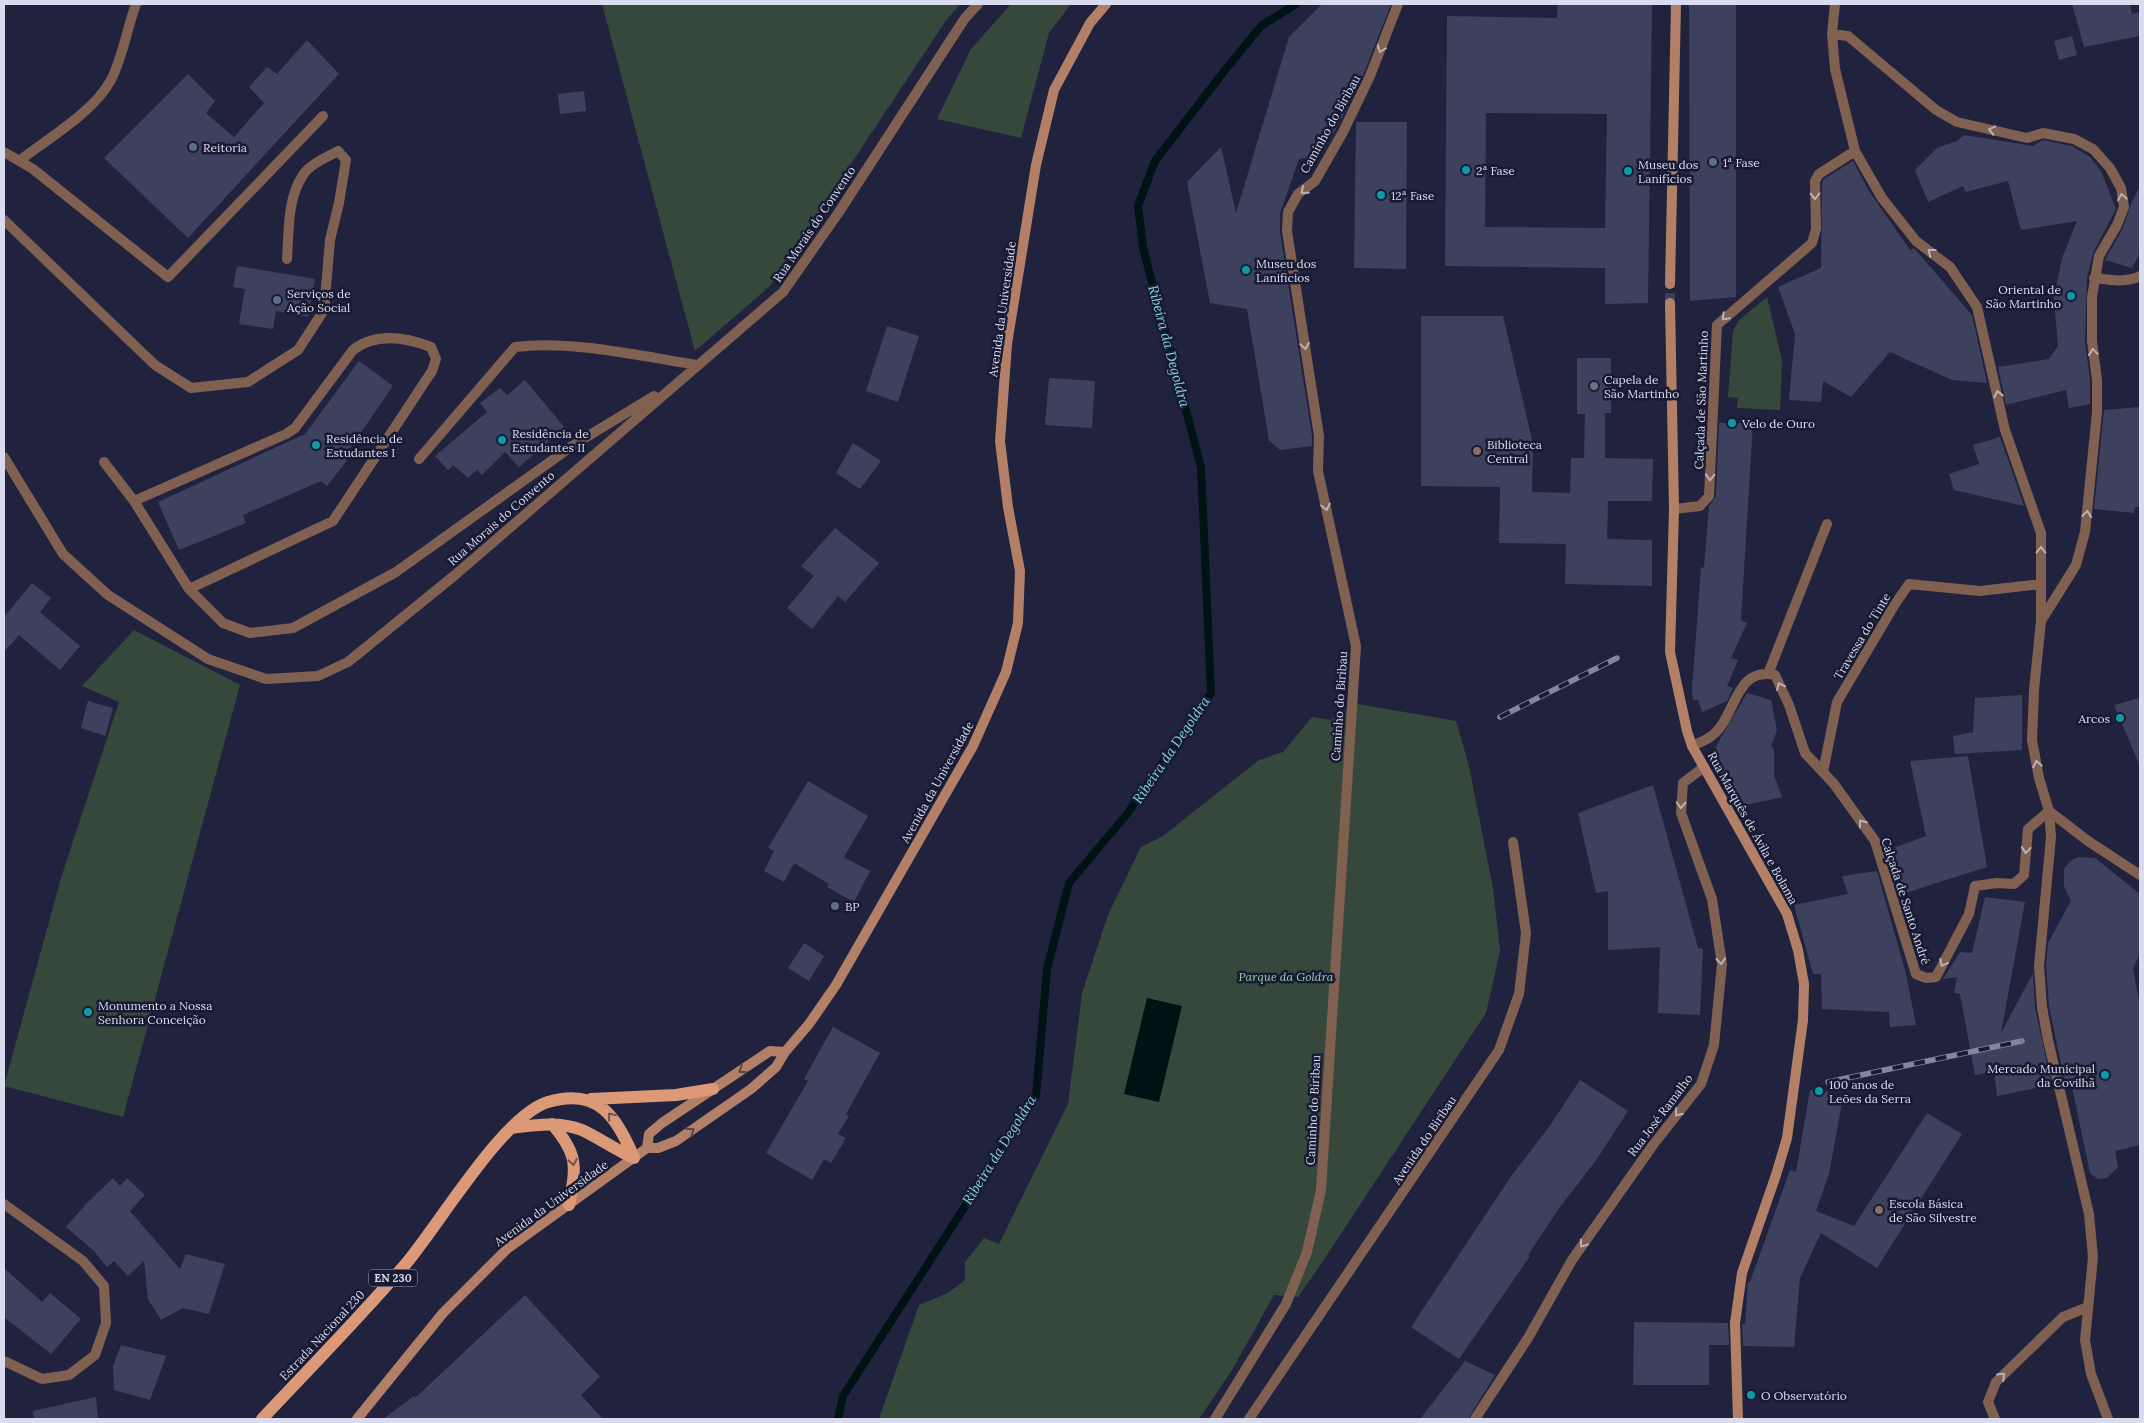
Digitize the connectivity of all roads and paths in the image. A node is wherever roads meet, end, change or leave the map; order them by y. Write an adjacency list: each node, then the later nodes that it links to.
1 (136, 4): 11 (street)
2 (978, 4): 18 (street, Rua Morais do Convento)
3 (1106, 4): 36 (main road, Avenida da Universidade)
4 (1398, 4): 49 (street, Caminho do Biribau, one-way to 49)
5 (1676, 4): 16 (main road)
6 (1835, 4): 7 (street)
7 (1832, 34): 9 (street); 15 (street, one-way to 7)
8 (323, 116): 11 (street)
9 (1855, 151): 24 (street, Calçada de São Martinho, one-way to 24); 26 (street, one-way to 9)
10 (4, 152): 11 (street)
11 (19, 161)
12 (4, 220): 13 (street)
13 (287, 259)
14 (2140, 276): 15 (street)
15 (2094, 278): 28 (street, one-way to 15)
16 (1670, 284)
17 (1670, 302): 24 (main road, Rua Marquês de Ávila e Bolama)
18 (697, 365): 19 (street, Rua Morais do Convento); 21 (street)
19 (678, 381): 20 (street, Rua Morais do Convento); 27 (street)
20 (4, 457)
21 (419, 459)
22 (104, 462): 23 (street)
23 (134, 501): 27 (street); 27 (street)
24 (1674, 509): 30 (main road, Rua Marquês de Ávila e Bolama)
25 (1827, 524): 29 (street)
26 (2041, 584): 28 (street); 32 (street, Travessa do Tinte)
27 (189, 589)
28 (2041, 621): 33 (street, one-way to 28)
29 (1768, 674): 30 (street); 32 (street, Calçada de Santo André, one-way to 29)
30 (1692, 746): 31 (main road, Rua Marquês de Ávila e Bolama)
31 (1704, 767): 51 (street, Rua José Ramalho, one-way to 51); 52 (main road, Rua Marquês de Ávila e Bolama)
32 (1823, 772): 33 (street, Calçada de Santo André, one-way to 32)
33 (2050, 811): 35 (street); 45 (street)
34 (1513, 842): 50 (street, Avenida do Biribau)
35 (2140, 875)
36 (785, 1052): 37 (main road, Avenida da Universidade, one-way to 37); 41 (main road, Avenida da Universidade, one-way to 36)
37 (713, 1089): 38 (main road, EN 230); 41 (main road, Avenida da Universidade)
38 (587, 1099): 40 (main road, Estrada Nacional 230 / EN 230); 42 (main road, one-way to 38)
39 (552, 1124): 40 (main road); 42 (main road); 44 (main road, one-way to 44)
40 (511, 1128): 47 (main road, Estrada Nacional 230 / EN 230)
41 (647, 1148): 42 (main road, Avenida da Universidade)
42 (634, 1158): 44 (main road, Avenida da Universidade)
43 (4, 1204): 46 (street)
44 (569, 1205): 48 (main road, Avenida da Universidade)
45 (2088, 1307): 53 (street, one-way to 45); 54 (street)
46 (4, 1361)
47 (262, 1419)
48 (358, 1419)
49 (1215, 1419)
50 (1249, 1419)
51 (1474, 1419)
52 (1738, 1419)
53 (1995, 1419)
54 (2108, 1419)

